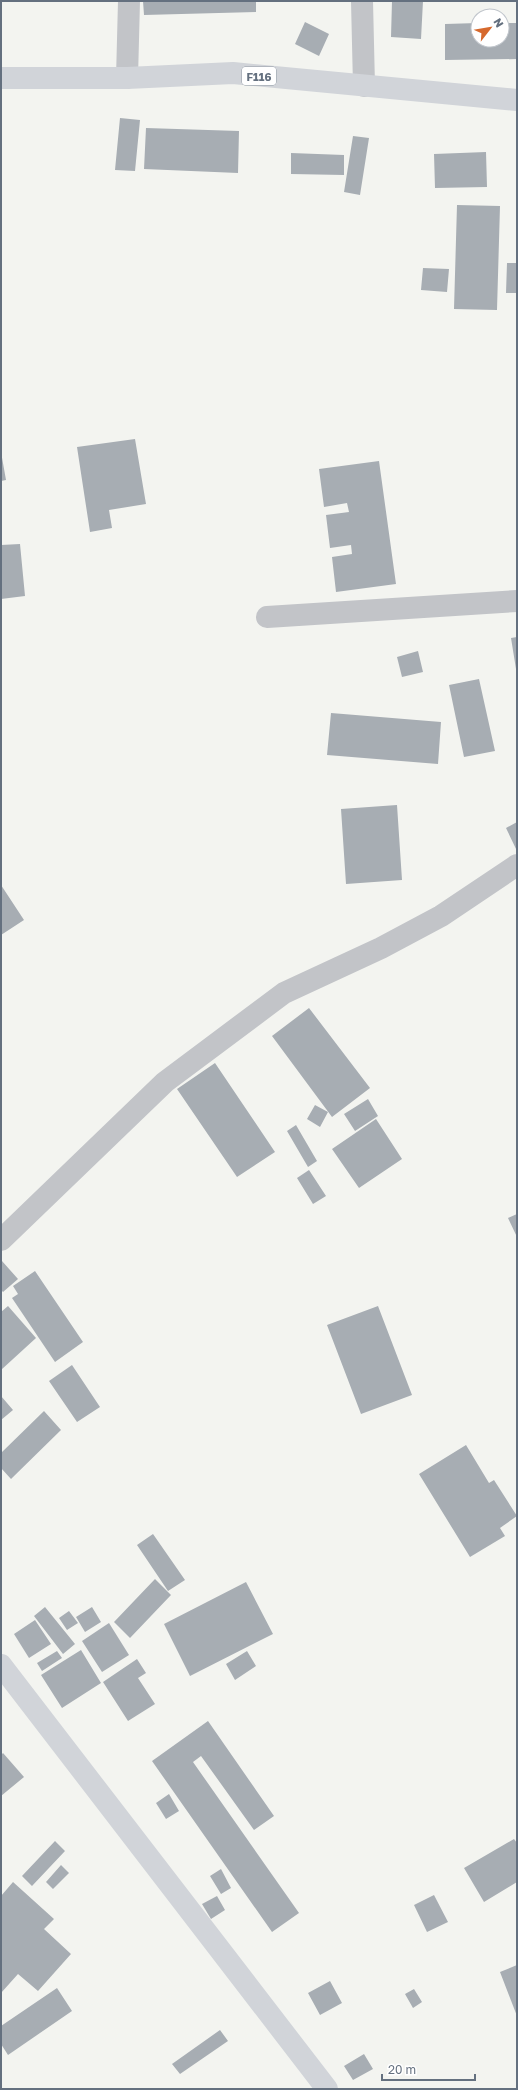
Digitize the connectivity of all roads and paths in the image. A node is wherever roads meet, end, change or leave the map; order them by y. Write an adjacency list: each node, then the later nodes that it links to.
1 (129, 1): 4 (street)
2 (362, 1): 5 (street)
3 (1, 78): 4 (street, F116)
4 (127, 78): 5 (street, F116)
5 (364, 86): 6 (street, F116)
6 (517, 100)
7 (517, 601): 8 (street)
8 (267, 617)
9 (517, 865): 10 (street)
10 (1, 1240)
11 (1, 1665): 12 (street)
12 (327, 2089)

